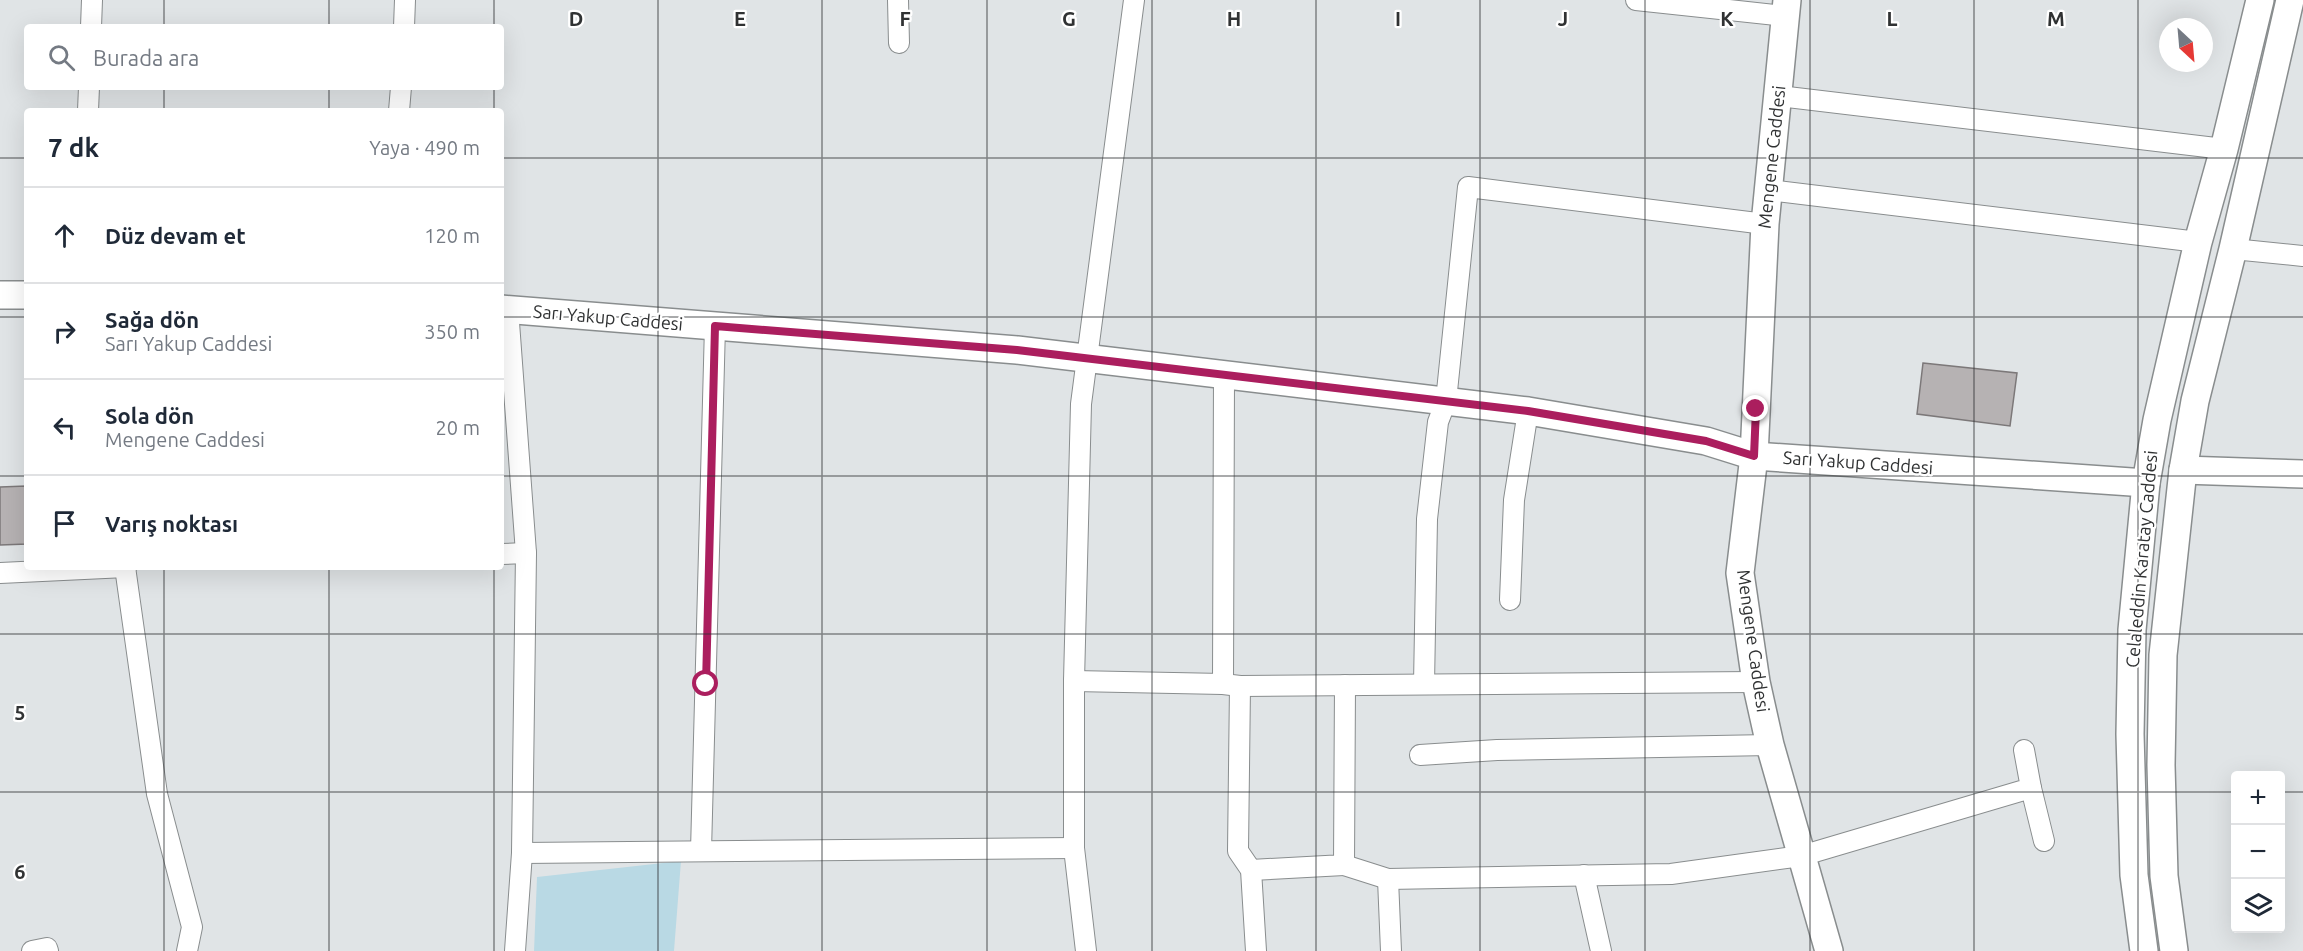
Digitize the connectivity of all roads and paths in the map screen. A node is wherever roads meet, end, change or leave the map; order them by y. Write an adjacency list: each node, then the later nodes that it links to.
1 (92, 0): 9 (street)
2 (405, 0): 10 (street)
3 (898, 0): 11 (street)
4 (1134, 0): 27 (street)
5 (1636, 0): 8 (street)
6 (2260, 0): 17 (street, Celaleddin Karatay Caddesi)
7 (2290, 0): 21 (street, Celaleddin Karatay Caddesi)
8 (1786, 8): 14 (street, Mengene Caddesi)
9 (91, 24)
10 (404, 24)
11 (899, 43)
12 (88, 90): 15 (street)
13 (401, 90): 16 (street)
14 (1779, 96): 17 (street); 18 (street, Mengene Caddesi)
15 (88, 108)
16 (399, 108)
17 (2224, 148): 20 (street, Celaleddin Karatay Caddesi)
18 (1768, 190): 19 (street, Mengene Caddesi); 20 (street)
19 (1765, 224): 29 (street); 31 (street, Mengene Caddesi)
20 (2198, 242): 34 (street, Celaleddin Karatay Caddesi)
21 (2233, 249): 22 (street); 32 (street, Celaleddin Karatay Caddesi)
22 (2303, 256)
23 (0, 295): 24 (street)
24 (24, 295)
25 (505, 309): 26 (street, Sarı Yakup Caddesi); 35 (street)
26 (715, 326): 27 (street, Sarı Yakup Caddesi); 52 (street)
27 (1088, 359): 28 (street, Sarı Yakup Caddesi); 41 (street)
28 (1224, 375): 29 (street, Sarı Yakup Caddesi); 44 (street)
29 (1446, 402): 30 (street, Sarı Yakup Caddesi); 43 (street)
30 (1528, 411): 31 (street, Sarı Yakup Caddesi); 40 (street)
31 (1754, 456): 34 (street, Sarı Yakup Caddesi); 42 (street, Mengene Caddesi)
32 (2183, 470): 33 (street); 69 (street, Celaleddin Karatay Caddesi)
33 (2303, 474)
34 (2145, 483): 68 (street, Celaleddin Karatay Caddesi)
35 (526, 553): 36 (street); 53 (street)
36 (504, 554)
37 (32, 570): 39 (street)
38 (126, 570): 61 (street)
39 (0, 573)
40 (1510, 600)
41 (1074, 681): 44 (street); 51 (street)
42 (1756, 682): 43 (street); 46 (street, Mengene Caddesi)
43 (1424, 684): 45 (street)
44 (1232, 685): 45 (street); 56 (street)
45 (1345, 685): 55 (street)
46 (1770, 745): 48 (street); 54 (street, Mengene Caddesi)
47 (2024, 750): 49 (street)
48 (1420, 755)
49 (2031, 788): 50 (street); 54 (street)
50 (2044, 841)
51 (1074, 848): 52 (street); 63 (street)
52 (701, 850): 53 (street)
53 (522, 854): 62 (street)
54 (1801, 856): 57 (street); 67 (street, Mengene Caddesi)
55 (1344, 865): 56 (street); 58 (street)
56 (1251, 870): 64 (street)
57 (1584, 875): 58 (street); 66 (street)
58 (1388, 879): 65 (street)
59 (32, 951): 60 (street)
60 (48, 951)
61 (187, 951)
62 (515, 951)
63 (1086, 951)
64 (1256, 951)
65 (1391, 951)
66 (1601, 951)
67 (1829, 951)
68 (2144, 951)
69 (2174, 951)

